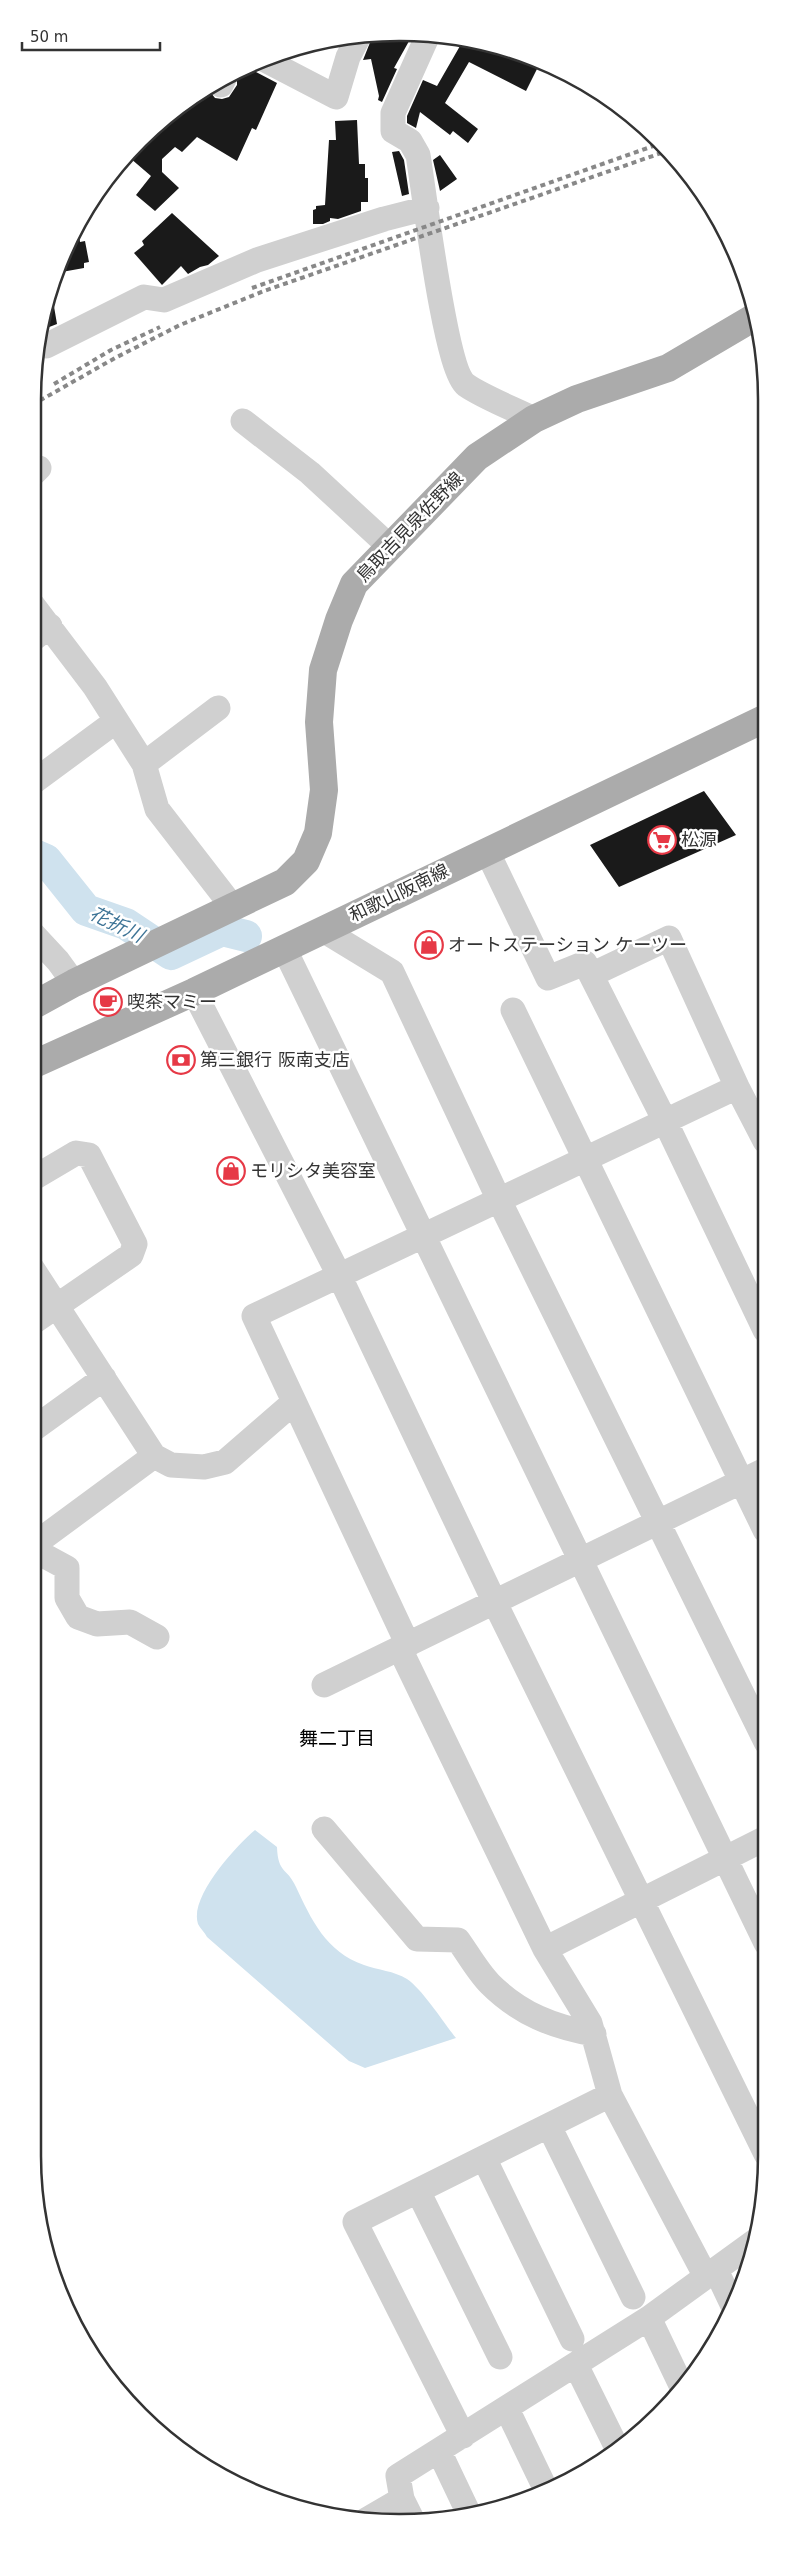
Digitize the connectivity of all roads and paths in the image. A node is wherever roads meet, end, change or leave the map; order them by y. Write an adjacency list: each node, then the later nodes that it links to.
1 (425, 42): 4 (street)
2 (355, 44): 3 (street)
3 (273, 64)
4 (427, 208): 6 (street); 7 (street)
5 (749, 320): 7 (main road, 鳥取吉見泉佐野線)
6 (46, 346)
7 (534, 419): 9 (main road, 鳥取吉見泉佐野線)
8 (243, 421): 9 (street)
9 (389, 546): 17 (main road, 鳥取吉見泉佐野線)
10 (41, 633): 12 (street)
11 (218, 708): 14 (street)
12 (116, 721): 14 (street); 15 (street)
13 (758, 722): 16 (main road, 和歌山阪南線)
14 (144, 764): 17 (street)
15 (41, 775)
16 (487, 851): 18 (main road, 和歌山阪南線); 21 (street)
17 (232, 906): 22 (main road, 鳥取吉見泉佐野線)
18 (322, 930): 20 (main road, 和歌山阪南線); 32 (street)
19 (41, 943): 22 (street)
20 (284, 948): 23 (main road, 和歌山阪南線); 33 (street)
21 (591, 974): 27 (street); 28 (street)
22 (74, 983): 24 (main road, 鳥取吉見泉佐野線)
23 (194, 992): 26 (main road, 和歌山阪南線); 34 (street)
24 (41, 1001)
25 (513, 1010): 30 (street)
26 (41, 1062)
27 (737, 1087): 28 (street); 29 (street)
28 (665, 1121): 30 (street); 37 (street)
29 (758, 1128)
30 (586, 1159): 32 (street); 44 (street)
31 (41, 1174): 36 (street)
32 (499, 1200): 33 (street); 46 (street)
33 (425, 1236): 34 (street); 49 (street)
34 (340, 1277): 40 (street); 50 (street)
35 (41, 1282): 36 (street)
36 (57, 1306): 38 (street); 39 (street)
37 (758, 1315)
38 (41, 1317)
39 (104, 1378): 41 (street); 42 (street)
40 (293, 1402): 42 (street); 52 (street)
41 (41, 1424)
42 (154, 1456): 47 (street)
43 (758, 1473): 44 (street)
44 (742, 1481): 45 (street); 46 (street)
45 (758, 1515)
46 (656, 1523): 49 (street); 54 (street)
47 (41, 1540)
48 (41, 1552): 51 (street)
49 (580, 1560): 50 (street); 57 (street)
50 (495, 1603): 52 (street); 58 (street)
51 (157, 1636)
52 (404, 1647): 53 (street); 60 (street)
53 (324, 1685)
54 (758, 1712)
55 (324, 1829): 61 (street)
56 (758, 1842): 57 (street)
57 (724, 1860): 58 (street); 59 (street)
58 (642, 1901): 60 (street); 64 (street)
59 (758, 1927)
60 (545, 1948): 61 (street)
61 (594, 2034): 62 (street)
62 (610, 2095): 63 (street); 68 (street)
63 (549, 2126): 65 (street); 69 (street)
64 (758, 2138)
65 (484, 2158): 66 (street); 72 (street)
66 (418, 2191): 73 (street); 77 (street)
67 (746, 2248): 68 (street)
68 (711, 2274): 70 (street); 71 (street)
69 (633, 2297)
70 (728, 2298)
71 (649, 2318): 74 (street); 75 (street)
72 (572, 2339)
73 (500, 2357)
74 (576, 2365): 76 (street); 78 (street)
75 (679, 2380)
76 (507, 2410): 77 (street); 80 (street)
77 (463, 2436): 79 (street)
78 (614, 2443)
79 (439, 2451): 81 (street); 82 (street)
80 (543, 2484)
81 (402, 2499): 83 (street); 84 (street)
82 (466, 2508)
83 (378, 2513)
84 (409, 2514)

